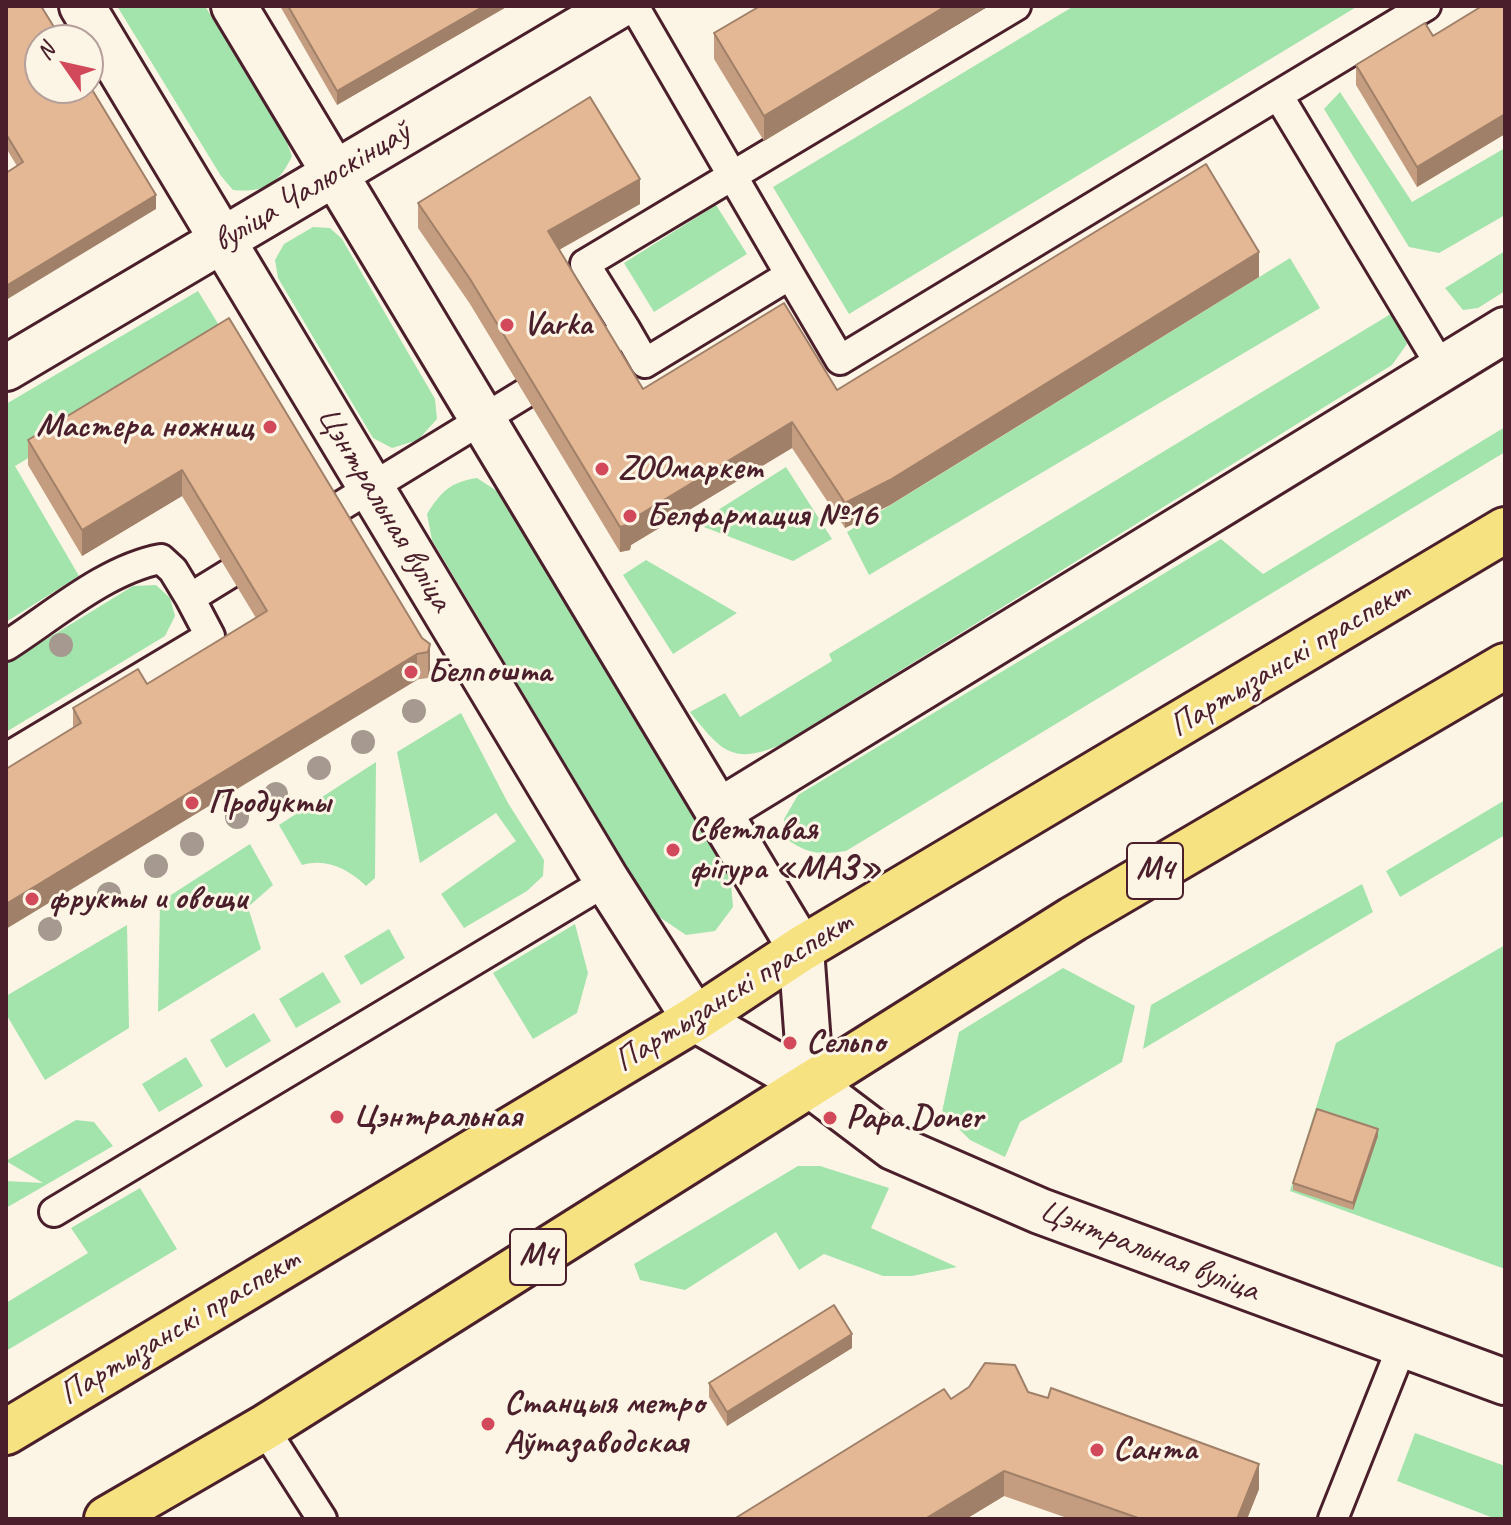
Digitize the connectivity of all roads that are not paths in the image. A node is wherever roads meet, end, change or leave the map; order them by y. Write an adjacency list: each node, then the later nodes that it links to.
1 (82, 6): 10 (street, Цэнтральная вуліца)
2 (234, 6): 8 (street)
3 (634, 6): 9 (lane)
4 (1016, 6): 9 (lane)
5 (1426, 6): 7 (lane)
6 (596, 11): 8 (street, вуліца Чалюскінцаў)
7 (1278, 95): 11 (lane); 16 (lane)
8 (335, 174): 10 (street, вуліца Чалюскінцаў); 18 (street)
9 (732, 175): 11 (lane); 12 (lane)
10 (223, 240): 15 (street, вуліца Чалюскінцаў); 19 (street, Цэнтральная вуліца)
11 (790, 275): 12 (lane)
12 (626, 330): 14 (lane)
13 (1505, 330): 16 (street)
14 (602, 346)
15 (6, 368)
16 (1442, 368): 27 (street)
17 (524, 394): 18 (lane)
18 (482, 419): 19 (lane); 27 (street)
19 (371, 487): 20 (lane); 28 (street, Цэнтральная вуліца)
20 (331, 512)
21 (1505, 530): 29 (main road, Партызанскі праспект)
22 (229, 574): 23 (lane)
23 (190, 598): 24 (lane); 26 (lane)
24 (6, 646)
25 (1505, 666): 31 (main road, М4)
26 (6, 758)
27 (718, 812): 29 (street)
28 (607, 881): 30 (street, Цэнтральная вуліца); 32 (lane)
29 (801, 949): 30 (main road, Партызанскі праспект); 31 (street)
30 (695, 1019): 31 (street, Цэнтральная вуліца); 36 (main road, Партызанскі праспект)
31 (811, 1085): 33 (street, Цэнтральная вуліца); 35 (main road, М4)
32 (54, 1212)
33 (1402, 1346): 34 (street, Цэнтральная вуліца); 39 (lane)
34 (1505, 1382)
35 (264, 1428): 37 (main road, М4); 38 (lane)
36 (6, 1432)
37 (107, 1519)
38 (322, 1519)
39 (1333, 1519)

